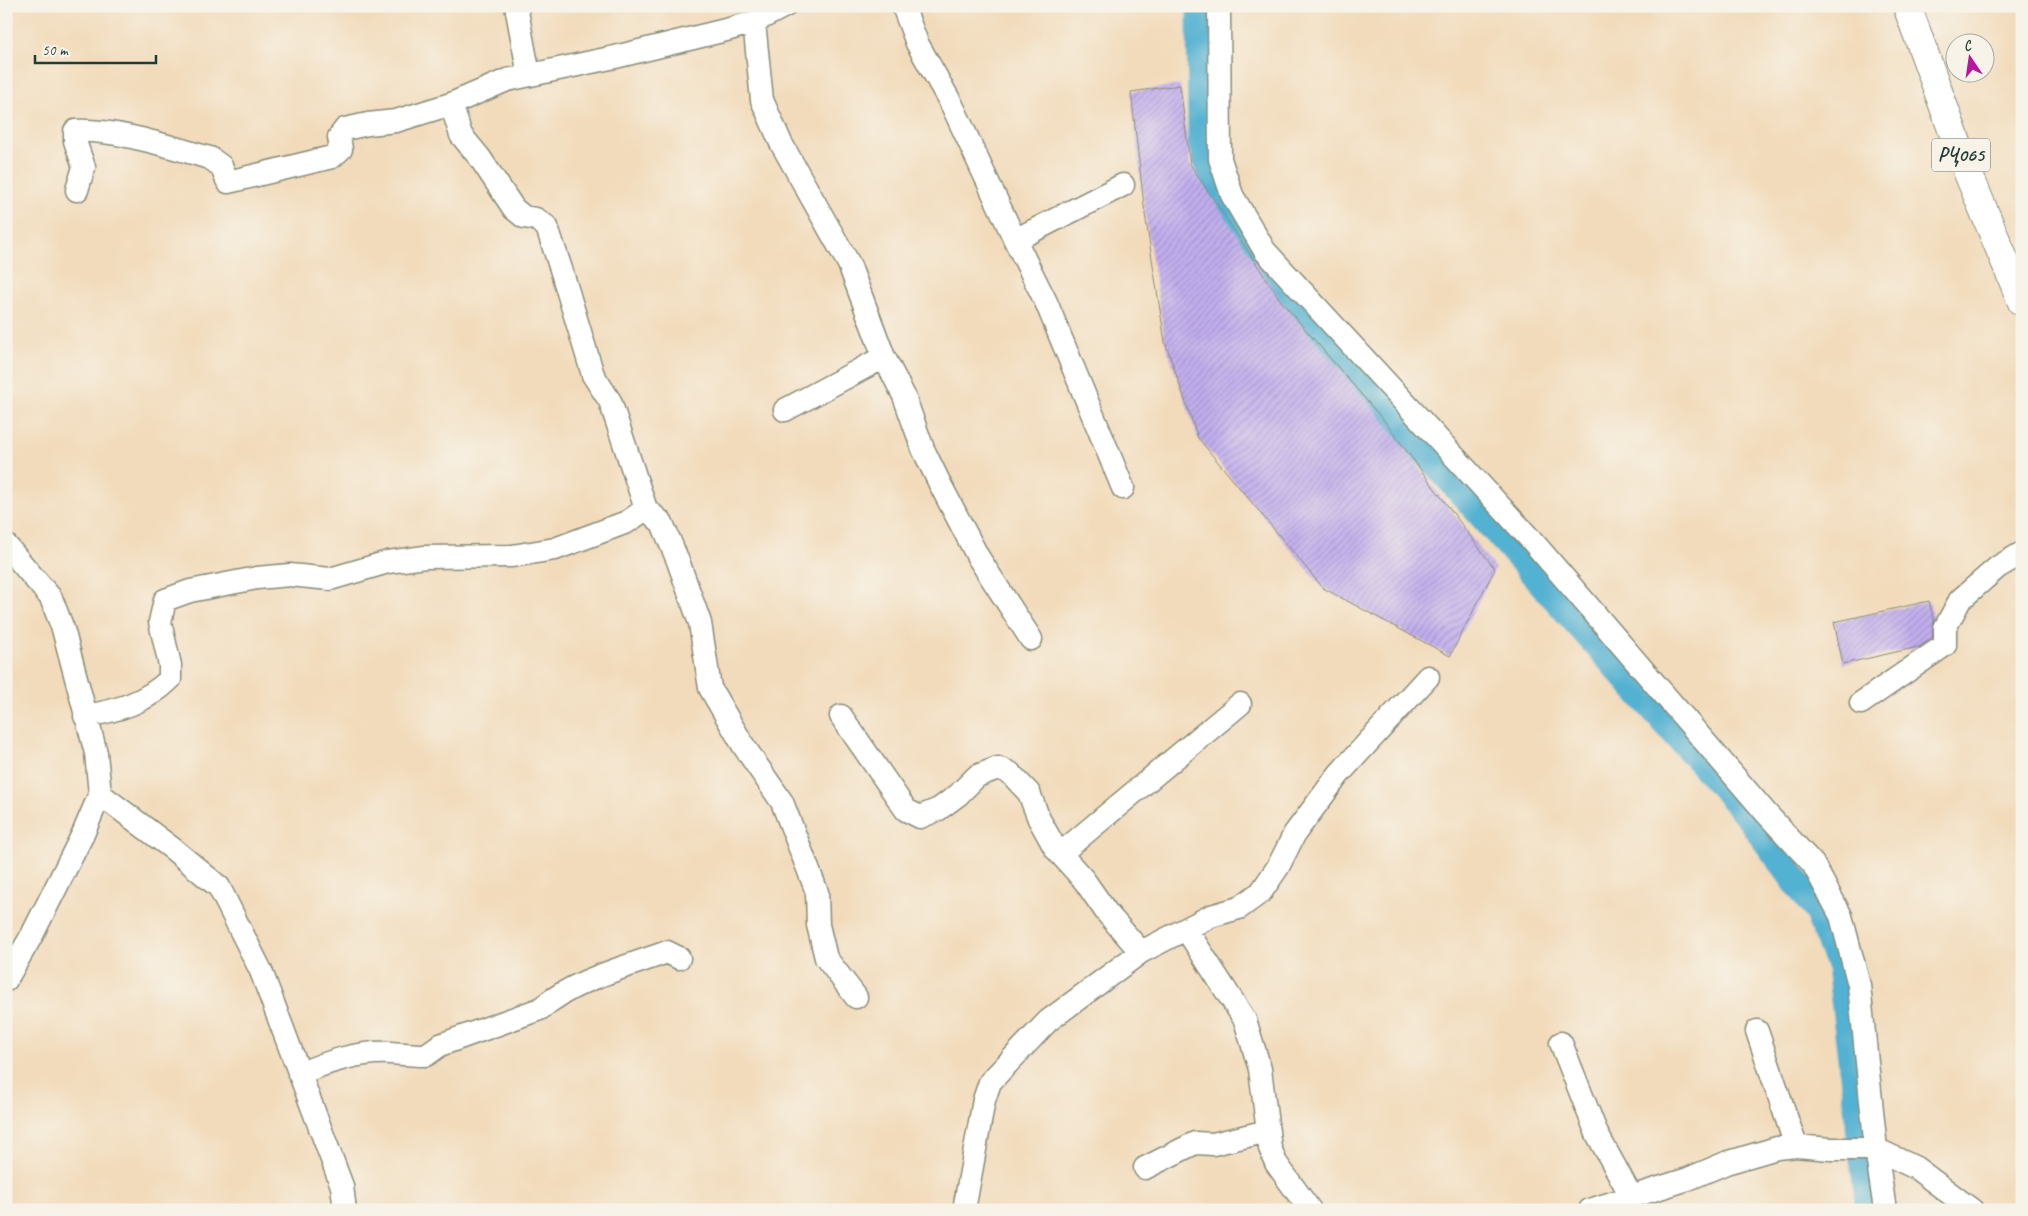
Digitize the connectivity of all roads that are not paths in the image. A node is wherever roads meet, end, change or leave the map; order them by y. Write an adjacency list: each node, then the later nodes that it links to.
1 (516, 6): 7 (street)
2 (785, 6): 6 (street)
3 (903, 6): 11 (street)
4 (1219, 6): 37 (street)
5 (1907, 6): 12 (main road, РҶ065)
6 (754, 22): 7 (street); 13 (street)
7 (528, 75): 8 (street)
8 (450, 104): 10 (street); 16 (street)
9 (1123, 185): 11 (street)
10 (77, 190)
11 (1015, 240): 15 (street)
12 (2022, 302)
13 (884, 357): 14 (street); 19 (street)
14 (785, 410)
15 (1123, 488)
16 (646, 509): 23 (street); 31 (street)
17 (6, 545): 23 (street)
18 (2022, 553): 21 (street)
19 (1031, 639)
20 (1428, 677): 27 (street)
21 (1861, 703)
22 (1240, 704): 26 (street)
23 (85, 716): 25 (street)
24 (841, 716): 26 (street)
25 (100, 794): 30 (street); 34 (street)
26 (1060, 854): 28 (street)
27 (1186, 929): 28 (street); 35 (street)
28 (1141, 952): 41 (street)
29 (679, 958): 34 (street)
30 (6, 980)
31 (856, 997)
32 (1757, 1031): 36 (street)
33 (1561, 1043): 39 (street)
34 (299, 1074): 40 (street)
35 (1268, 1131): 38 (street); 42 (street)
36 (1796, 1146): 37 (street); 39 (street)
37 (1876, 1149): 44 (street); 45 (street)
38 (1145, 1168)
39 (1631, 1196): 43 (street)
40 (345, 1210)
41 (964, 1210)
42 (1310, 1210)
43 (1590, 1210)
44 (1885, 1210)
45 (1972, 1210)

